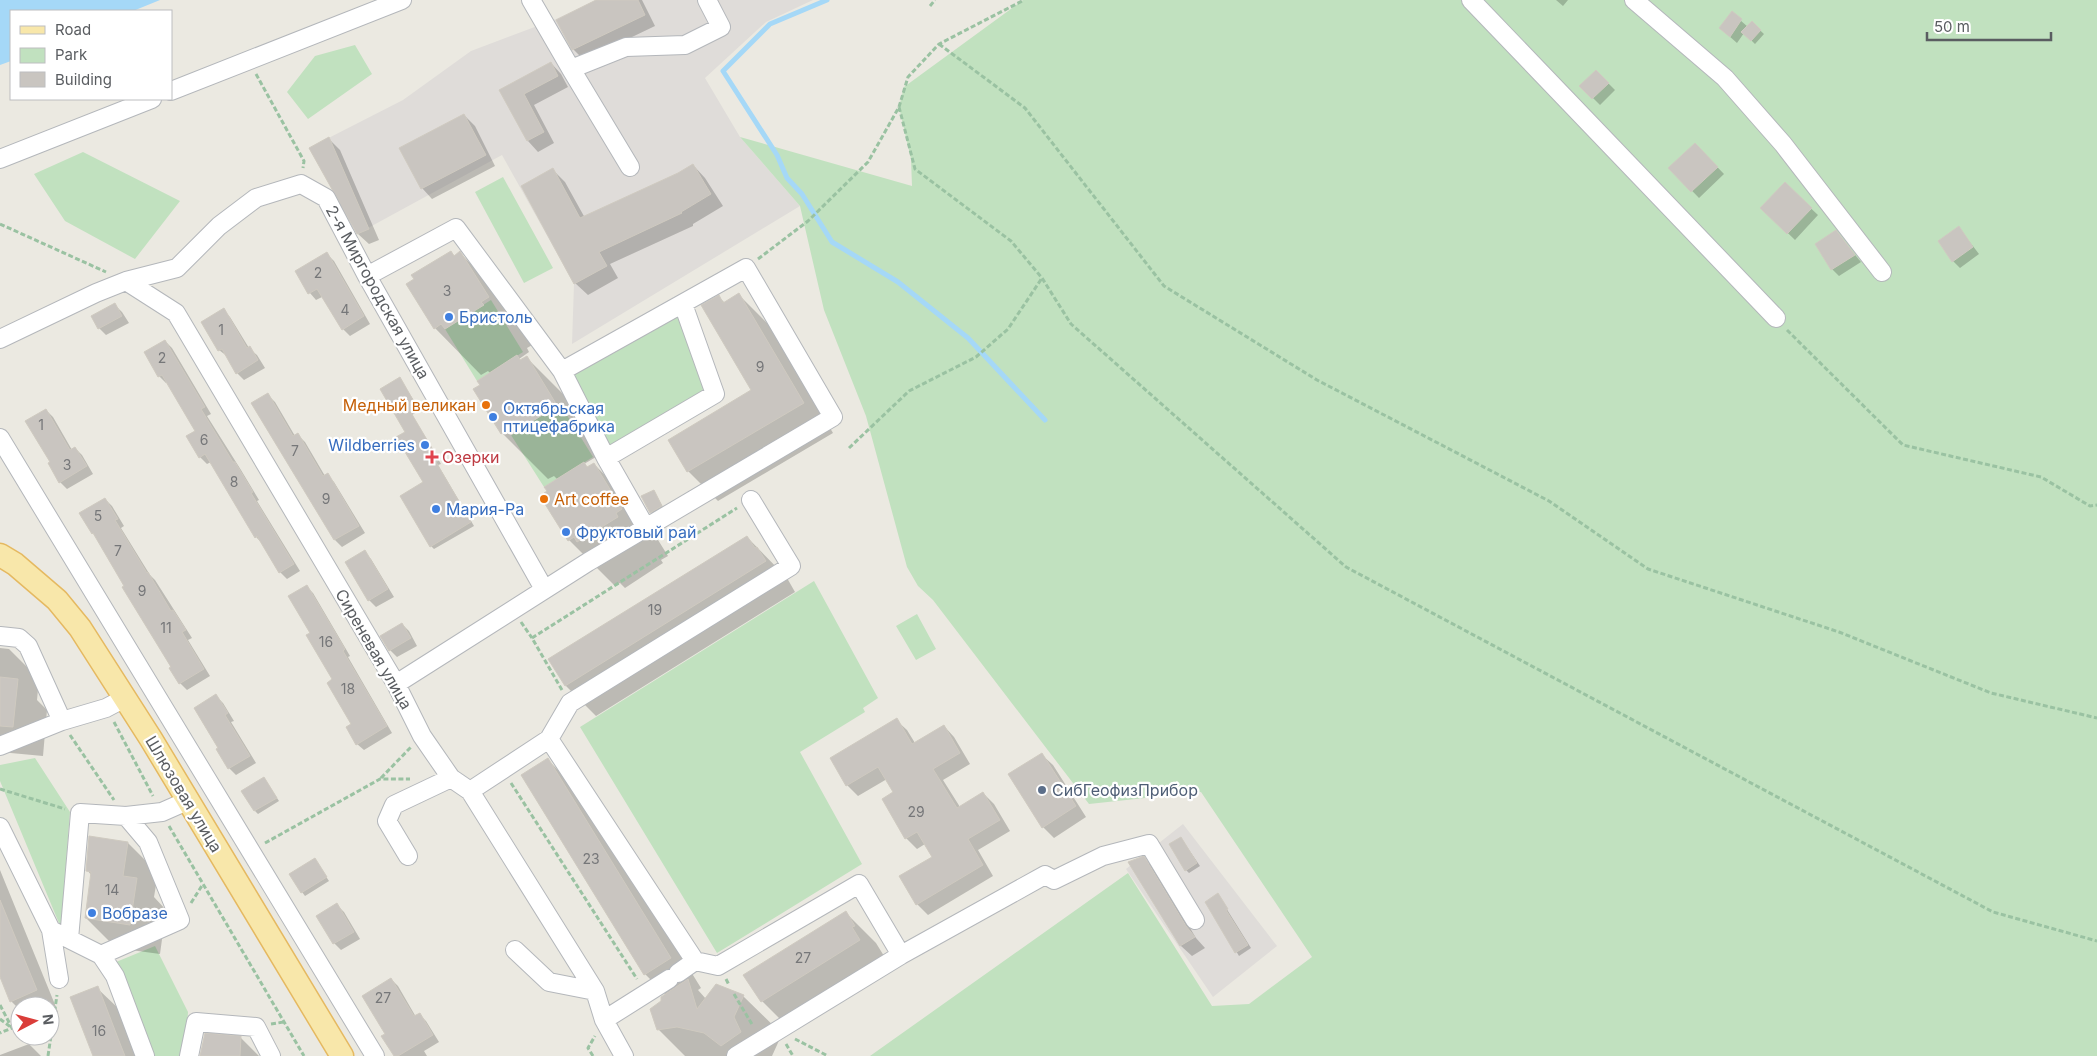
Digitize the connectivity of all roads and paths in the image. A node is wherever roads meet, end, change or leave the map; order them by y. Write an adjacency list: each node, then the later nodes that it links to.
1 (402, 0): 12 (street)
2 (531, 0): 13 (street)
3 (707, 0): 10 (street)
4 (725, 0): 10 (street)
5 (935, 0): 9 (path)
6 (1024, 0): 11 (path)
7 (1471, 0): 27 (street)
8 (1634, 0): 22 (street)
9 (930, 6)
10 (721, 27): 13 (street)
11 (939, 44): 16 (path); 42 (path)
12 (249, 61): 14 (street); 19 (path)
13 (571, 69): 18 (street)
14 (172, 91)
15 (149, 100): 17 (street)
16 (899, 107): 21 (path); 24 (path)
17 (0, 159)
18 (630, 166)
19 (301, 184): 23 (street, 2-я Миргородская улица); 25 (street)
20 (0, 224): 25 (path)
21 (746, 268): 26 (street); 35 (street)
22 (1882, 272)
23 (367, 276): 29 (street); 37 (street, 2-я Миргородская улица)
24 (1042, 278): 31 (path); 63 (path)
25 (126, 281): 28 (street); 39 (street, Сиреневая улица)
26 (682, 304): 29 (street); 32 (street)
27 (1776, 318): 34 (path)
28 (0, 339)
29 (562, 371): 32 (street)
30 (0, 438): 58 (street)
31 (849, 448)
32 (606, 458): 35 (street)
33 (751, 500): 41 (path); 41 (street)
34 (2097, 505)
35 (646, 528): 37 (street)
36 (0, 555): 40 (main road, Шлюзовая улица)
37 (544, 590): 39 (street)
38 (0, 636): 43 (street)
39 (396, 684): 44 (street, Сиреневая улица)
40 (116, 703): 43 (street); 53 (main road, Шлюзовая улица); 54 (path)
41 (570, 703): 45 (street)
42 (2097, 718)
43 (62, 721): 46 (street); 56 (path)
44 (422, 736): 49 (street, Сиреневая улица); 50 (path)
45 (549, 739): 47 (street); 67 (street)
46 (0, 746)
47 (502, 770): 52 (street); 71 (path)
48 (416, 778): 50 (path)
49 (451, 778): 52 (street, Сиреневая улица); 59 (street)
50 (380, 779): 58 (path)
51 (0, 789): 55 (path)
52 (470, 791): 69 (street, Сиреневая улица)
53 (187, 801): 54 (street); 82 (main road, Шлюзовая улица)
54 (162, 812): 56 (street); 81 (path)
55 (80, 813): 56 (street); 62 (street)
56 (126, 816): 65 (street)
57 (0, 827): 61 (street)
58 (250, 851): 83 (street)
59 (408, 856)
60 (1195, 920): 66 (street)
61 (51, 930): 62 (street); 68 (street)
62 (69, 939): 65 (street)
63 (2097, 941)
64 (515, 950): 69 (street)
65 (101, 955): 78 (street)
66 (902, 955): 67 (street); 76 (street)
67 (695, 961): 71 (street)
68 (59, 979): 72 (path)
69 (595, 991): 74 (street, Сиреневая улица)
70 (734, 994): 77 (path)
71 (647, 995): 74 (street)
72 (56, 996)
73 (0, 1005): 75 (path)
74 (604, 1020): 84 (street, Сиреневая улица)
75 (10, 1024)
76 (778, 1030): 77 (street); 86 (path)
77 (761, 1040): 85 (street)
78 (145, 1056)
79 (189, 1056): 80 (street)
80 (271, 1056)
81 (304, 1056)
82 (342, 1056)
83 (375, 1056)
84 (624, 1056)
85 (736, 1056)
86 (828, 1056)

